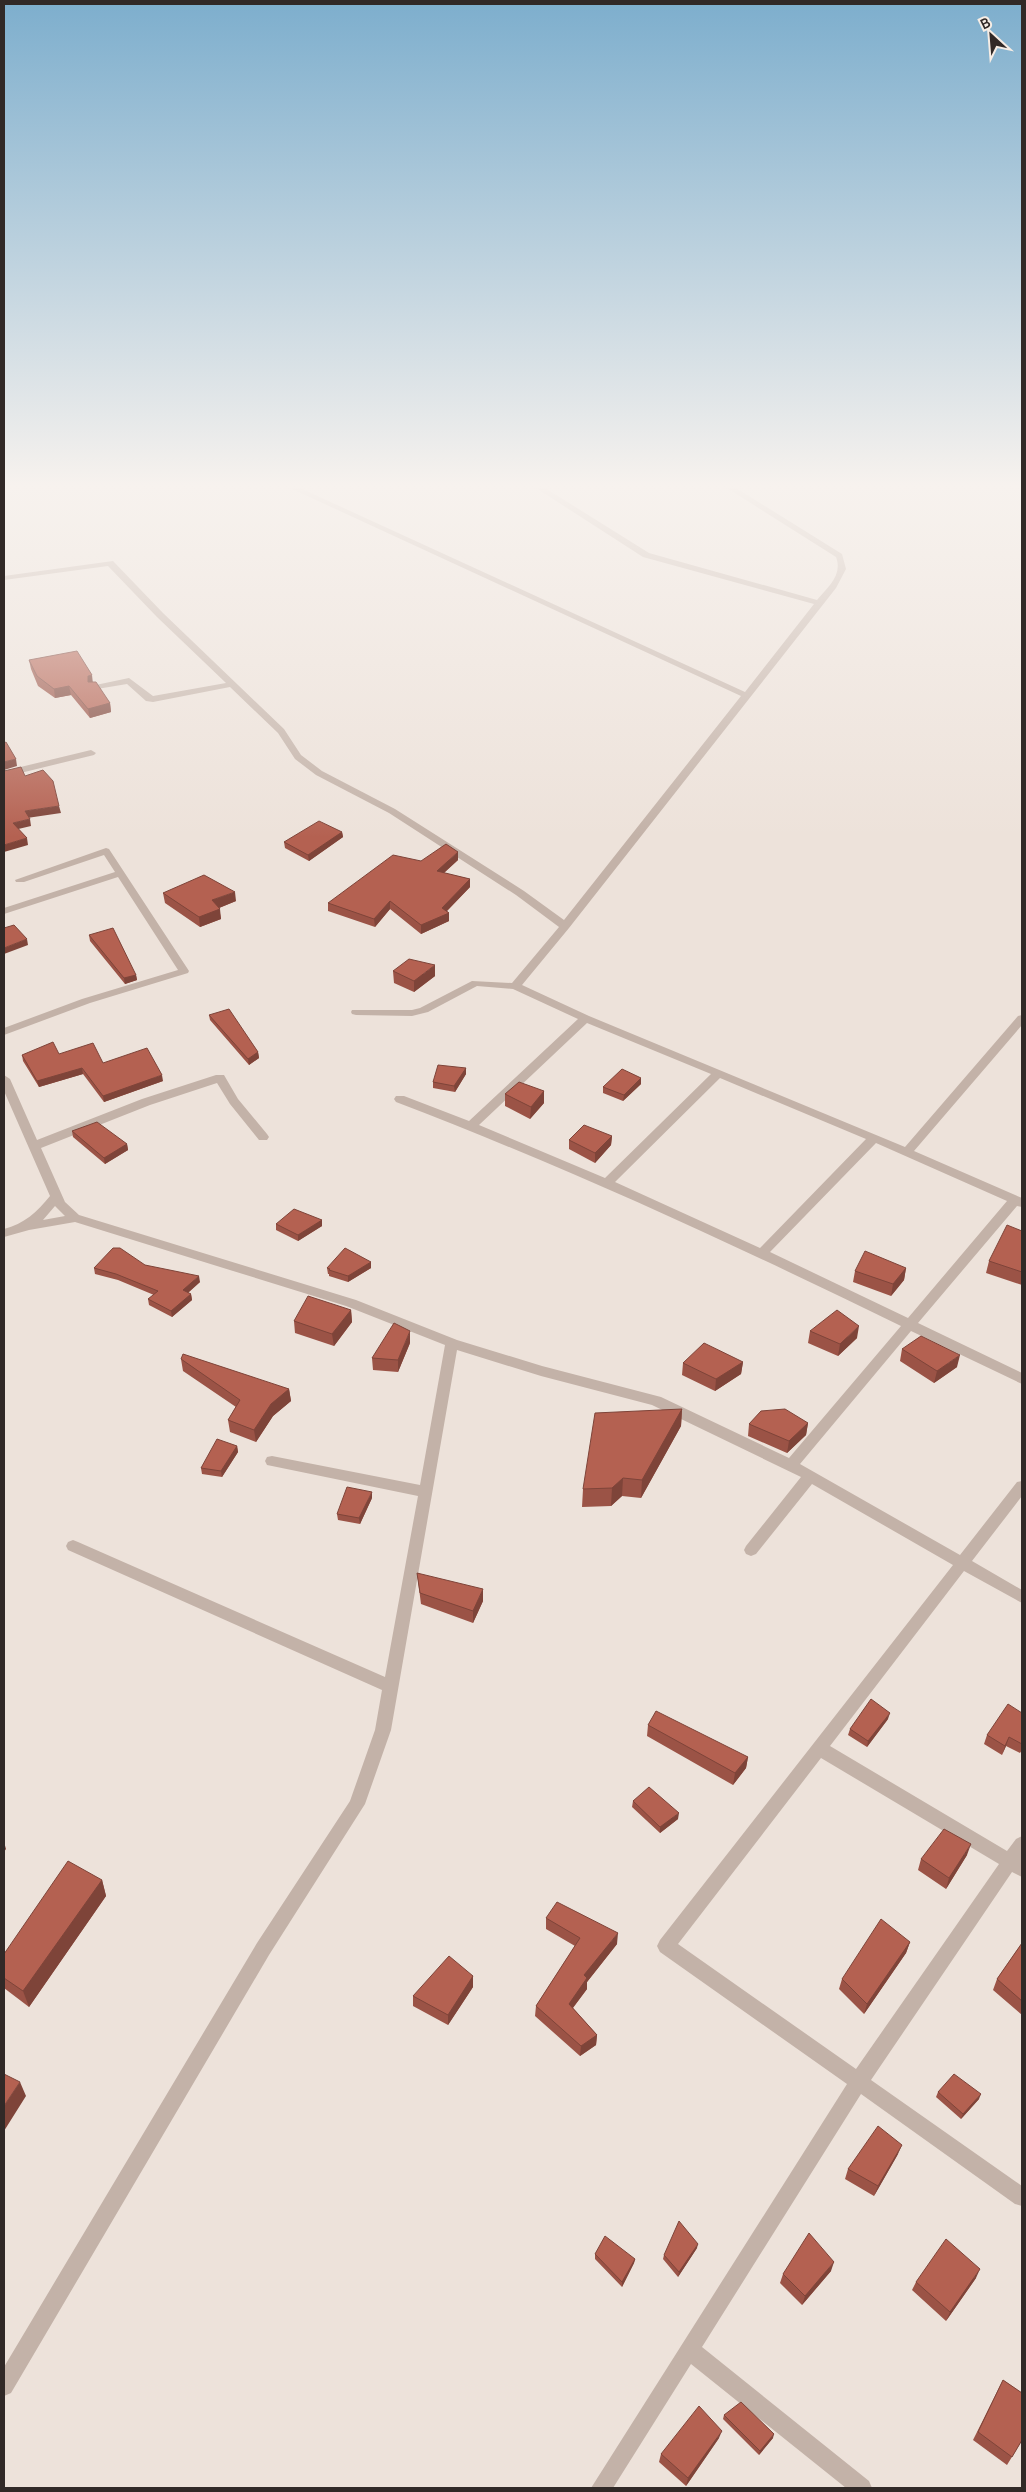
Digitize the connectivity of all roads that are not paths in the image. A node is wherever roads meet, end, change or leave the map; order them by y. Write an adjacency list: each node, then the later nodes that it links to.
1 (150, 604): 4 (street)
2 (547, 604): 6 (street)
3 (818, 604): 6 (street)
4 (232, 684): 5 (street); 12 (street)
5 (94, 688)
6 (745, 695): 12 (street)
7 (91, 753): 8 (street)
8 (4, 774)
9 (121, 873): 10 (street); 11 (street); 17 (street)
10 (20, 880)
11 (4, 911)
12 (566, 926): 13 (street)
13 (516, 986): 14 (street); 15 (street)
14 (356, 1012)
15 (585, 1018): 18 (street); 21 (street)
16 (1022, 1018): 25 (street)
17 (4, 1032)
18 (718, 1074): 23 (street); 26 (street)
19 (4, 1079): 24 (street)
20 (400, 1099): 21 (street)
21 (472, 1125): 26 (street)
22 (263, 1137): 24 (street)
23 (874, 1138): 25 (street); 32 (street)
24 (34, 1146): 27 (street)
25 (907, 1152): 28 (street)
26 (608, 1182): 32 (street)
27 (56, 1196): 29 (street); 30 (street)
28 (1019, 1201): 33 (street)
29 (75, 1218): 30 (street); 34 (street)
30 (27, 1227): 31 (street)
31 (4, 1233)
32 (761, 1254): 33 (street)
33 (911, 1326): 35 (street); 37 (street)
34 (452, 1343): 37 (street); 40 (street)
35 (1022, 1379)
36 (272, 1461): 40 (street)
37 (791, 1465): 38 (street)
38 (810, 1476): 42 (street); 43 (street)
39 (1022, 1486): 43 (street)
40 (425, 1492): 45 (street)
41 (72, 1546): 45 (street)
42 (751, 1550)
43 (962, 1563): 44 (street); 46 (street)
44 (1022, 1597)
45 (390, 1687): 52 (street)
46 (819, 1748): 48 (street); 49 (street)
47 (1022, 1844): 48 (street)
48 (1016, 1865): 49 (street)
49 (859, 2081): 50 (street); 51 (street)
50 (1022, 2197)
51 (689, 2349): 53 (street); 54 (street)
52 (4, 2386)
53 (601, 2488)
54 (862, 2488)

